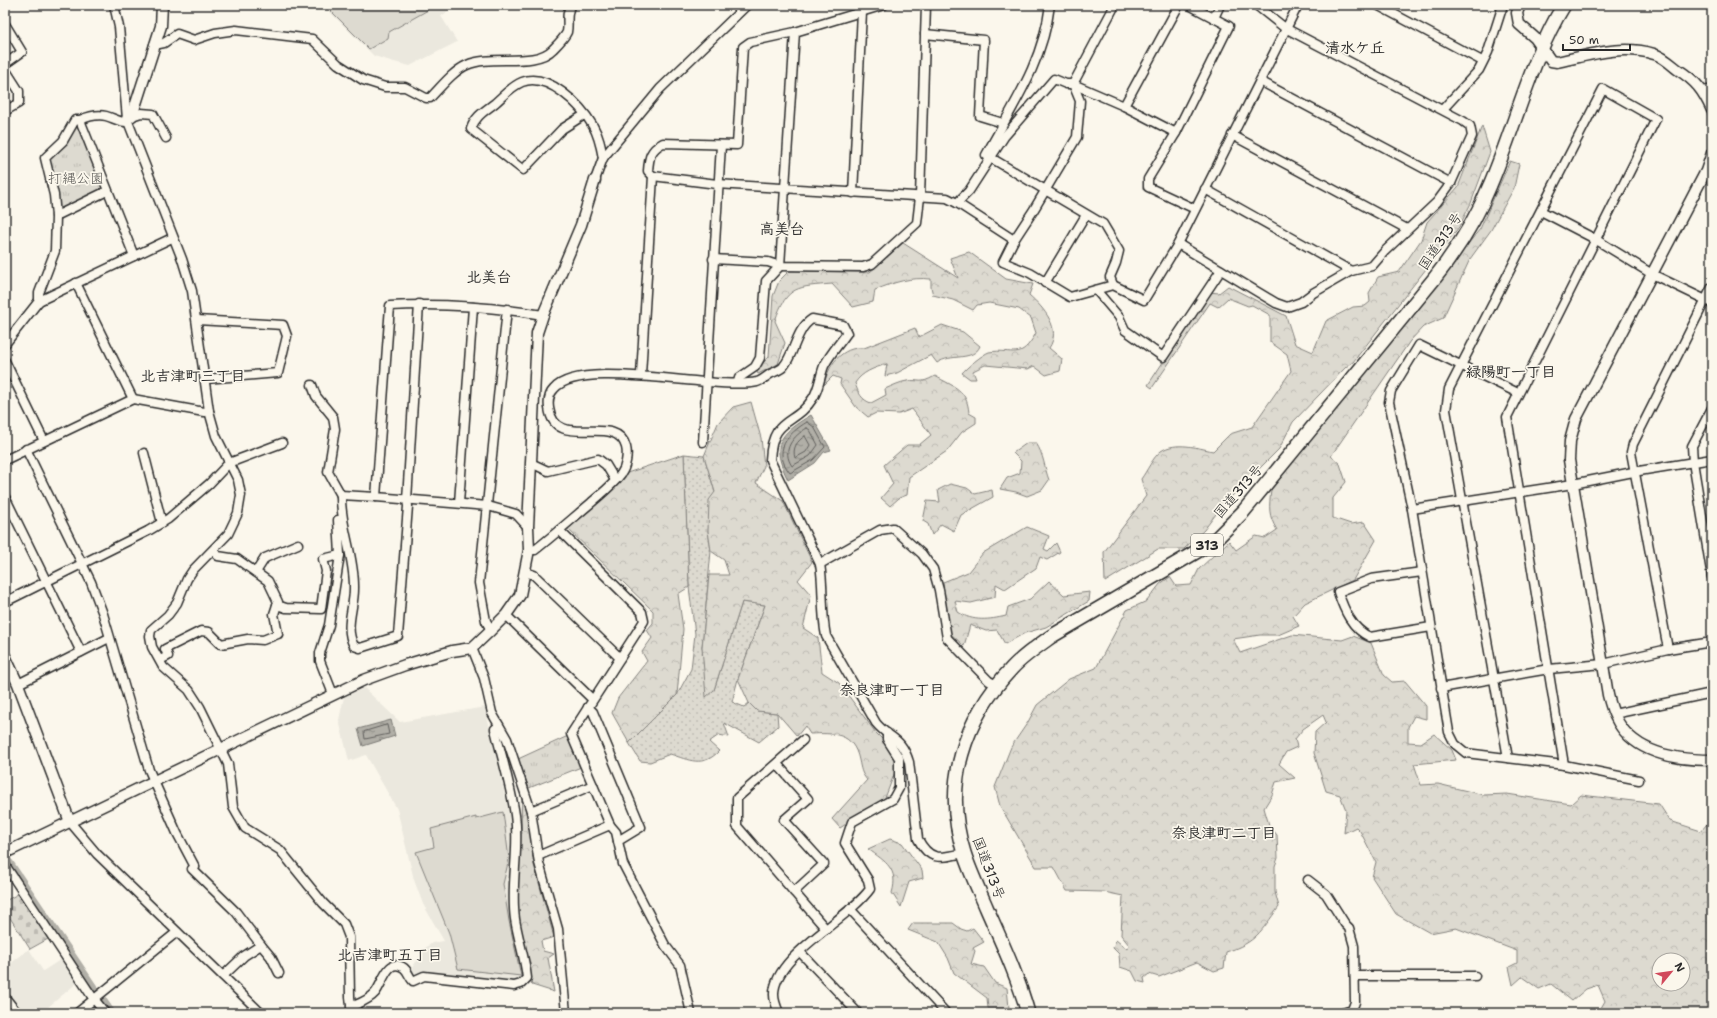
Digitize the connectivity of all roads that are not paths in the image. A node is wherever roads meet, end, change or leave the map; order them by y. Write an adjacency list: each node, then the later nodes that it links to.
1 (114, 5): 37 (street)
2 (162, 5): 24 (street)
3 (571, 5): 24 (street)
4 (746, 5): 45 (street)
5 (884, 5): 18 (street)
6 (926, 5): 23 (street)
7 (1050, 5): 39 (street)
8 (1115, 5): 30 (street)
9 (1179, 5): 32 (street)
10 (1189, 5): 19 (street)
11 (1220, 5): 19 (street)
12 (1256, 5): 21 (street)
13 (1298, 5): 21 (street)
14 (1377, 5): 26 (street)
15 (1503, 5): 26 (street)
16 (1520, 5): 25 (street)
17 (1564, 5): 25 (highway, 国道313号 / 313)
18 (862, 12): 22 (street); 55 (street)
19 (1214, 18): 40 (street)
20 (5, 24): 27 (street)
21 (1285, 28): 29 (street); 33 (street)
22 (795, 32): 43 (street); 51 (street)
23 (925, 34): 39 (street); 56 (street)
24 (154, 45): 37 (street)
25 (1542, 50): 31 (street); 151 (highway, 国道313号 / 313)
26 (1482, 61): 33 (street)
27 (5, 64)
28 (5, 69): 35 (street)
29 (1260, 80): 41 (street); 49 (street)
30 (1073, 84): 32 (street); 46 (street); 54 (street)
31 (1708, 90): 34 (street)
32 (1124, 106): 40 (street)
33 (1442, 109): 49 (street)
34 (1712, 110)
35 (5, 111)
36 (584, 115): 36 (street); 45 (street)
37 (129, 119): 38 (street); 42 (street); 63 (street)
38 (80, 120): 53 (street); 61 (street)
39 (1004, 123): 46 (street)
40 (1176, 132): 58 (street)
41 (1232, 135): 52 (street); 62 (street)
42 (166, 138)
43 (720, 145): 47 (street); 50 (street)
44 (1712, 153): 72 (street)
45 (603, 158): 48 (street)
46 (990, 159): 54 (street); 57 (street)
47 (653, 176): 50 (street); 88 (street)
48 (595, 180): 83 (street)
49 (1451, 183): 62 (street)
50 (718, 184): 51 (street); 68 (street)
51 (785, 189): 55 (street); 69 (street)
52 (1205, 189): 58 (street); 71 (street)
53 (107, 191): 61 (street); 67 (street)
54 (1045, 191): 60 (street); 65 (street)
55 (853, 193): 56 (street)
56 (920, 197): 57 (street); 69 (street)
57 (957, 203): 65 (street)
58 (1195, 209): 66 (street)
59 (1541, 211): 64 (street); 64 (street); 87 (street)
60 (1086, 215): 74 (street); 75 (street)
61 (56, 216): 78 (street)
62 (1407, 230): 71 (street)
63 (172, 238): 67 (street); 84 (street)
64 (1595, 239): 72 (street); 93 (street)
65 (1014, 240): 74 (street)
66 (1178, 244): 70 (street); 75 (street)
67 (134, 256): 73 (street)
68 (713, 259): 69 (street); 90 (street)
69 (780, 266): 91 (street)
70 (1221, 270): 71 (street); 77 (street)
71 (1351, 271)
72 (1652, 274): 79 (street); 109 (street)
73 (76, 283): 78 (street); 94 (street)
74 (1045, 283): 77 (street)
75 (1113, 285): 77 (street)
76 (1712, 287): 79 (street)
77 (1096, 290)
78 (39, 301): 85 (street)
79 (1709, 302): 107 (street)
80 (419, 304): 81 (street); 113 (street); 114 (street)
81 (473, 308): 82 (street); 116 (street)
82 (507, 309): 83 (street); 117 (street)
83 (543, 315): 106 (street)
84 (197, 320): 89 (street); 89 (street)
85 (5, 344)
86 (5, 361): 97 (street)
87 (1461, 365): 93 (street); 115 (street); 118 (street)
88 (641, 375): 90 (street); 108 (street)
89 (205, 378): 96 (street)
90 (706, 382): 91 (street); 98 (street)
91 (738, 382): 128 (street)
92 (312, 385): 111 (street)
93 (1518, 393): 110 (street)
94 (133, 399): 96 (street); 97 (street)
95 (1712, 408): 104 (street)
96 (209, 411): 105 (street)
97 (44, 441): 100 (street)
98 (703, 442)
99 (282, 443): 105 (street)
100 (26, 449): 103 (street); 127 (street)
101 (144, 453): 120 (street)
102 (1712, 459): 104 (street)
103 (5, 460)
104 (1693, 462): 107 (street); 132 (street)
105 (228, 463): 120 (street); 125 (street)
106 (531, 463): 108 (street); 121 (street)
107 (1633, 472): 109 (street); 142 (street)
108 (615, 480): 122 (street)
109 (1573, 484): 110 (street); 147 (street)
110 (1519, 491): 115 (street); 148 (street)
111 (341, 495): 113 (street); 119 (street)
112 (5, 497): 133 (street)
113 (376, 497): 114 (street)
114 (407, 500): 116 (street); 119 (street)
115 (1462, 501): 118 (street); 149 (street)
116 (459, 503): 117 (street)
117 (488, 506): 121 (street); 138 (street)
118 (1412, 509): 131 (street)
119 (343, 520): 126 (street)
120 (162, 523): 127 (street)
121 (528, 527): 124 (street)
122 (559, 530): 124 (street); 145 (street)
123 (298, 544): 129 (street)
124 (528, 550): 130 (street)
125 (213, 551): 129 (street); 146 (street)
126 (340, 555): 135 (street); 154 (street)
127 (82, 563): 133 (street); 139 (street)
128 (820, 564): 151 (street); 159 (street)
129 (256, 572): 135 (street)
130 (525, 572): 136 (street); 145 (street)
131 (1422, 572): 137 (street); 137 (street)
132 (1712, 577)
133 (46, 581): 134 (street); 143 (street)
134 (5, 602)
135 (277, 605): 146 (street)
136 (506, 615): 138 (street); 155 (street)
137 (1431, 627): 152 (street)
138 (492, 630): 141 (street)
139 (110, 638): 143 (street); 167 (street)
140 (1712, 642): 142 (street)
141 (472, 648): 154 (street); 158 (street)
142 (1668, 649): 147 (street)
143 (81, 652): 150 (street)
144 (5, 656): 150 (street)
145 (620, 658): 155 (street)
146 (160, 660): 161 (street)
147 (1603, 664): 148 (street); 157 (street)
148 (1549, 669): 149 (street); 165 (street)
149 (1494, 679): 152 (street); 162 (street)
150 (18, 684): 170 (street)
151 (997, 685): 174 (highway, 国道313号 / 313)
152 (1441, 688): 162 (street)
153 (1712, 693): 157 (street)
154 (333, 694): 161 (street)
155 (592, 699): 156 (street)
156 (588, 707): 168 (street); 172 (street)
157 (1614, 714): 163 (street)
158 (499, 726): 169 (street); 190 (street)
159 (887, 734): 174 (street); 179 (street)
160 (803, 740): 164 (street)
161 (220, 750): 167 (street); 190 (street)
162 (1508, 758): 165 (street)
163 (1712, 760)
164 (777, 764): 178 (street); 178 (street)
165 (1564, 765): 166 (street)
166 (1639, 780)
167 (154, 782): 170 (street); 182 (street)
168 (593, 785): 169 (street); 171 (street)
169 (531, 811): 175 (street)
170 (70, 822): 173 (street); 181 (street)
171 (610, 825): 172 (street); 175 (street)
172 (618, 841): 196 (street)
173 (6, 849)
174 (964, 852): 200 (highway, 国道313号 / 313)
175 (538, 856): 195 (street)
176 (5, 865): 189 (street)
177 (1308, 880): 186 (street)
178 (794, 892): 180 (street)
179 (850, 909): 180 (street); 199 (street)
180 (826, 929): 183 (street)
181 (177, 932): 185 (street); 189 (street)
182 (261, 946): 184 (street); 185 (street)
183 (800, 952): 197 (street); 198 (street)
184 (279, 973)
185 (222, 976): 194 (street)
186 (1355, 976): 187 (street); 201 (street)
187 (1475, 976)
188 (5, 999): 191 (street)
189 (94, 999): 192 (street); 193 (street)
190 (352, 1010)
191 (16, 1013)
192 (77, 1013)
193 (105, 1013)
194 (261, 1013)
195 (566, 1013)
196 (691, 1013)
197 (779, 1013)
198 (858, 1013)
199 (946, 1013)
200 (1028, 1013)
201 (1343, 1013)

